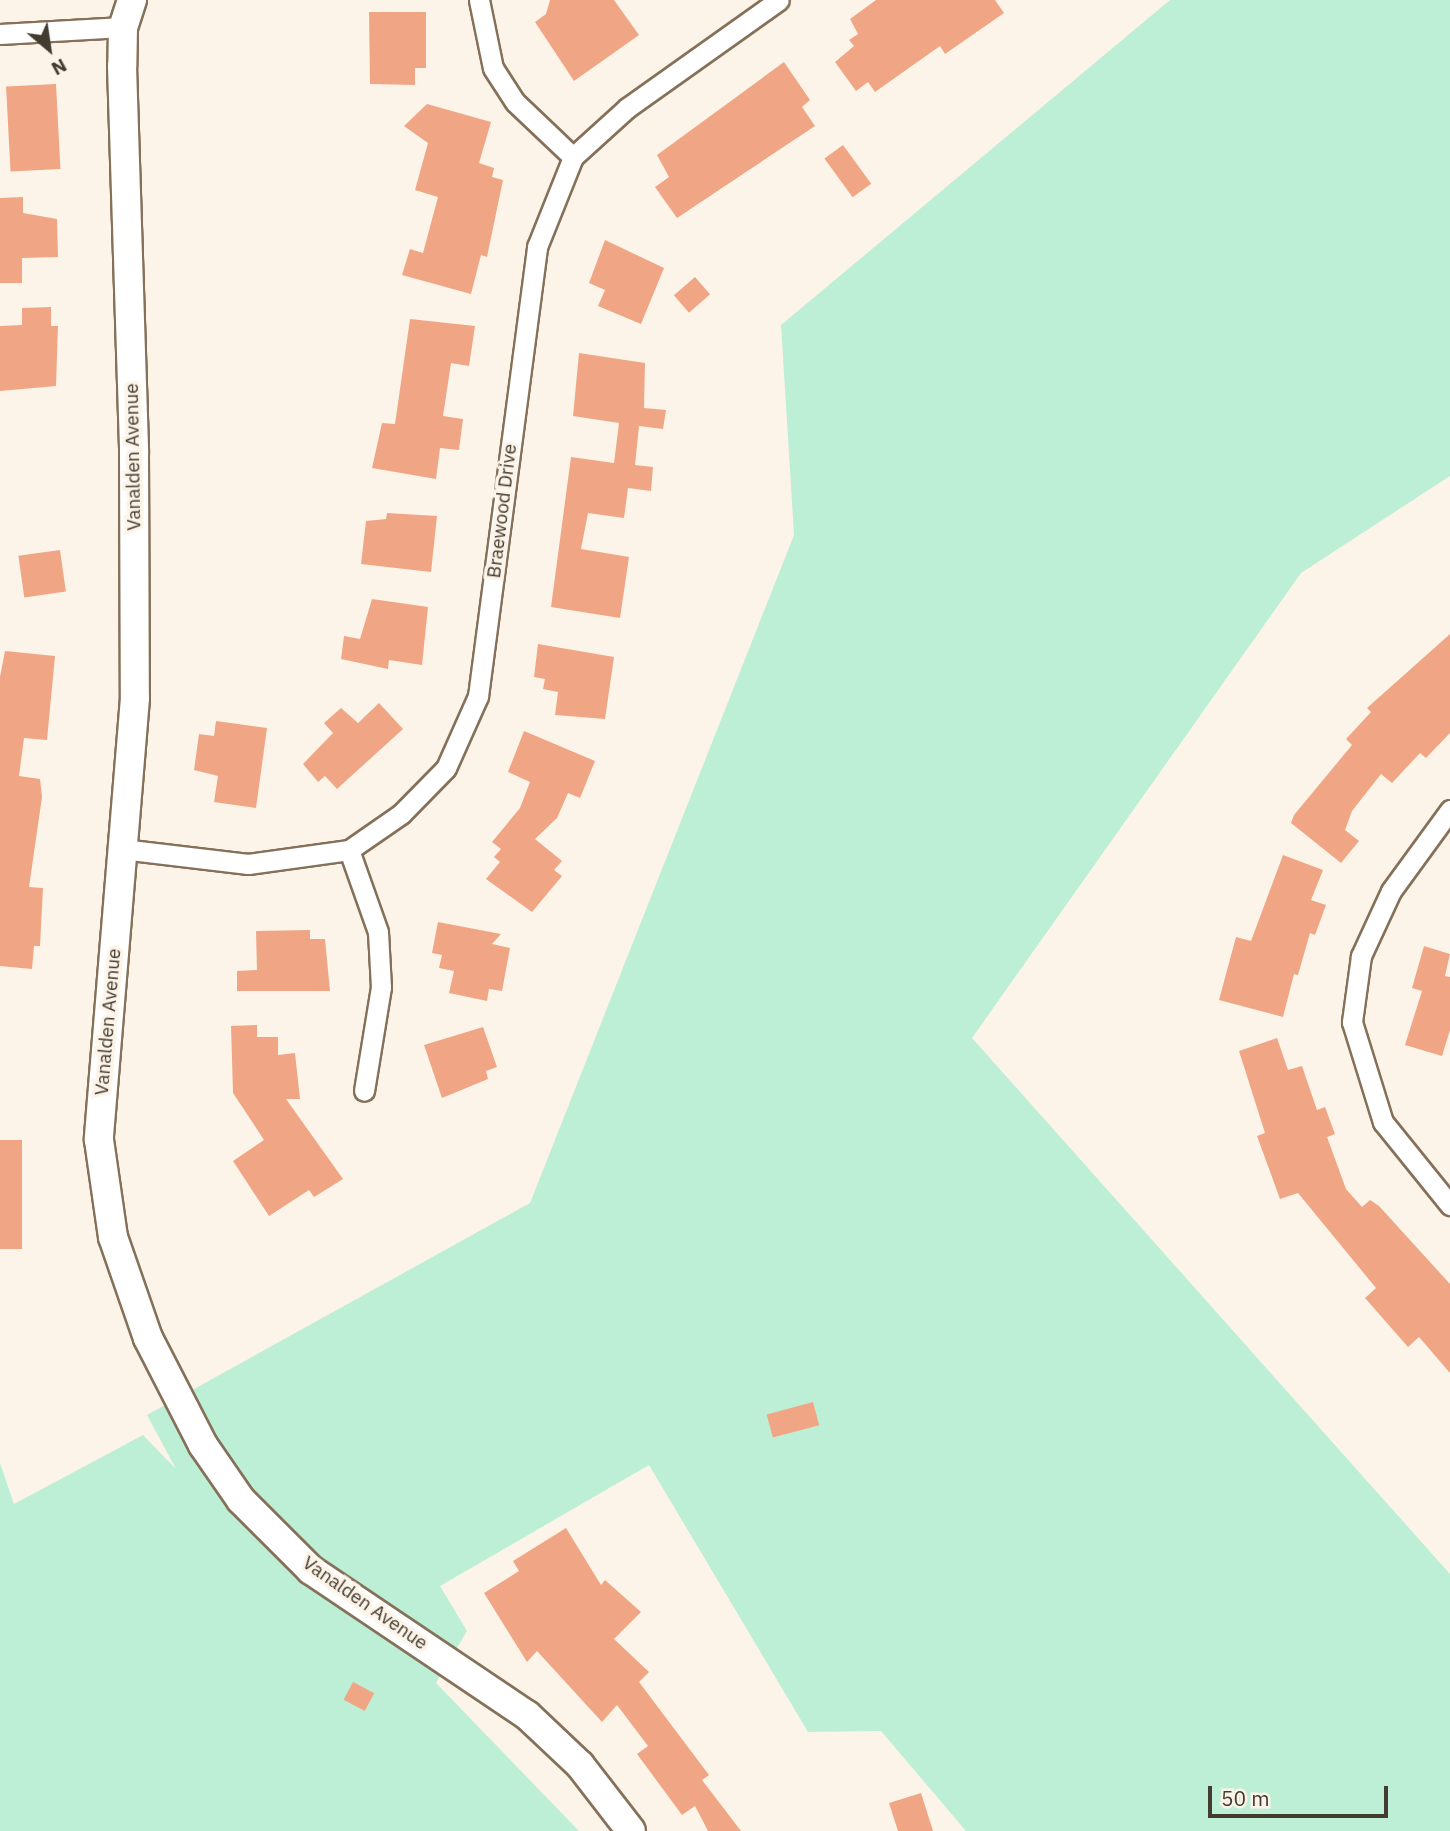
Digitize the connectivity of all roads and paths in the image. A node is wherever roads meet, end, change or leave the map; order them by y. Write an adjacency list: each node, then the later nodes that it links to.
1 (132, 0): 4 (main road, Vanalden Avenue)
2 (479, 0): 6 (street)
3 (779, 0): 6 (street, Braewood Drive)
4 (123, 27): 5 (street); 8 (main road, Vanalden Avenue)
5 (0, 34)
6 (573, 157): 9 (street, Braewood Drive)
7 (1450, 810): 11 (street)
8 (122, 849): 9 (street, Braewood Drive); 12 (main road, Vanalden Avenue)
9 (349, 850): 10 (street)
10 (364, 1091)
11 (1450, 1205)
12 (631, 1831)

